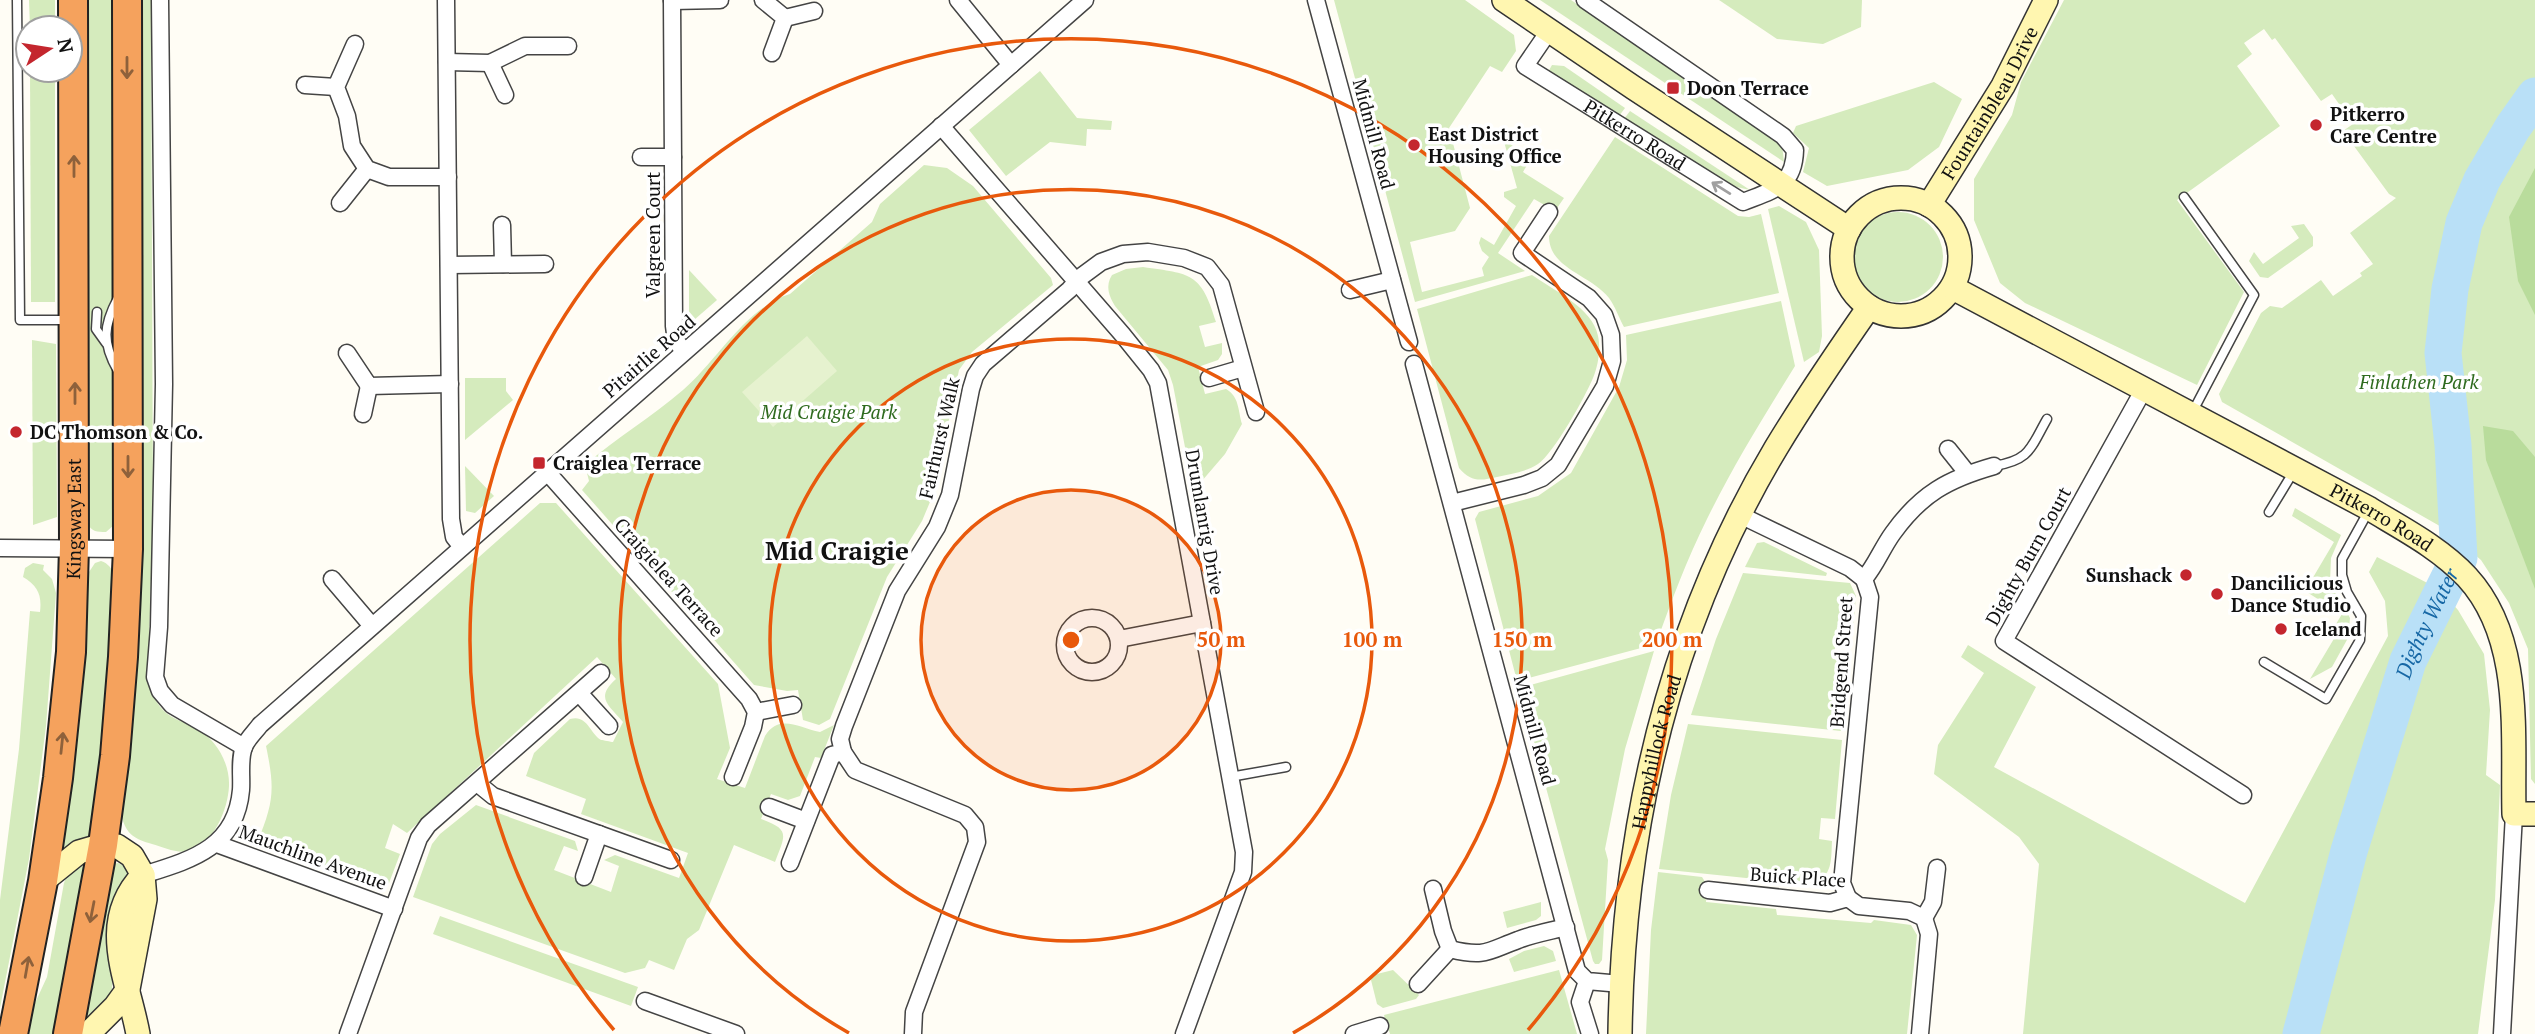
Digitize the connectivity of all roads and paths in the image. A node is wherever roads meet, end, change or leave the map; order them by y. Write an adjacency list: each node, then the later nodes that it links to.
1 (18, 0): 48 (lane)
2 (73, 0): 48 (highway, Kingsway East, one-way to 2)
3 (127, 0): 43 (highway, one-way to 43)
4 (160, 0): 88 (street)
5 (446, 0): 21 (street)
6 (720, 0): 14 (street, Valgreen Court)
7 (763, 0): 16 (street)
8 (958, 0): 23 (street)
9 (1085, 0): 23 (street, Pitairlie Road)
10 (1316, 0): 42 (street, Midmill Road)
11 (1504, 0): 17 (street, Pitkerro Road)
12 (1585, 0): 32 (street)
13 (2046, 0): 35 (street, Fountainbleau Drive)
14 (672, 1): 29 (street, Valgreen Court)
15 (814, 10): 16 (street)
16 (785, 18): 20 (street)
17 (1549, 31): 32 (street, Pitkerro Road); 32 (street, Pitkerro Road, one-way to 17)
18 (355, 44): 25 (street)
19 (568, 46): 22 (street)
20 (772, 53)
21 (447, 62): 22 (street); 31 (street)
22 (491, 63): 26 (street)
23 (1011, 65): 27 (street, Pitairlie Road)
24 (305, 85): 25 (street)
25 (337, 87): 30 (street)
26 (505, 95)
27 (941, 126): 44 (street, Drumlanrig Drive); 51 (street, Pitairlie Road)
28 (641, 157): 29 (street, Valgreen Court)
29 (673, 157): 51 (street, Valgreen Court)
30 (367, 169): 31 (street); 34 (street)
31 (448, 177): 41 (street)
32 (1783, 186): 38 (street, Pitkerro Road)
33 (2184, 197): 61 (lane)
34 (340, 203)
35 (1929, 205): 38 (street); 45 (street)
36 (1549, 212): 69 (street)
37 (502, 225): 39 (street)
38 (1849, 229): 47 (street)
39 (503, 264): 40 (street); 41 (street)
40 (545, 264)
41 (449, 265): 56 (street)
42 (1392, 280): 46 (street); 50 (street, Midmill Road)
43 (128, 281): 49 (lane); 58 (highway)
44 (1076, 283): 54 (street, Fairhurst Walk); 79 (street, Drumlanrig Drive); 89 (street, Fairhurst Walk)
45 (1953, 288): 47 (street); 59 (street, Pitkerro Road)
46 (1350, 290)
47 (1869, 307): 72 (street, Happyhillock Road)
48 (86, 316): 49 (lane); 73 (highway, Kingsway East, one-way to 48)
49 (106, 342): 58 (lane)
50 (1409, 342)
51 (684, 351): 67 (street, Pitairlie Road)
52 (346, 353): 57 (street)
53 (1414, 364): 69 (street, Midmill Road)
54 (1244, 368): 55 (street); 60 (street, Fairhurst Walk)
55 (1209, 378)
56 (450, 384): 57 (street); 74 (street)
57 (369, 386): 62 (street)
58 (128, 388): 76 (highway, one-way to 76)
59 (2144, 389): 61 (street, Pitkerro Road); 94 (street, Dighty Burn Court)
60 (1256, 412)
61 (2192, 413): 66 (street, Pitkerro Road)
62 (363, 414)
63 (2047, 419): 65 (lane, Bridgend Street)
64 (1948, 449): 68 (street)
65 (1994, 466): 68 (street, Bridgend Street)
66 (2295, 468): 70 (street, Pitkerro Road); 71 (lane)
67 (548, 473): 74 (street, Pitairlie Road); 86 (street, Craigielea Terrace)
68 (1968, 474): 78 (street, Bridgend Street)
69 (1452, 503): 112 (street, Midmill Road)
70 (2370, 509): 82 (lane); 96 (street, Pitkerro Road)
71 (2269, 512)
72 (1740, 516): 78 (street); 115 (street, Happyhillock Road)
73 (74, 547): 75 (street); 76 (street); 106 (highway, Kingsway East, one-way to 73)
74 (462, 547): 80 (street, Pitairlie Road)
75 (0, 548)
76 (128, 549): 100 (highway)
77 (332, 579): 80 (street)
78 (1864, 579): 109 (street, Bridgend Street)
79 (1202, 623): 81 (street); 92 (street, Drumlanrig Drive)
80 (372, 626): 88 (street, Pitairlie Road)
81 (1119, 639)
82 (2264, 662)
83 (601, 673): 84 (street)
84 (579, 693): 87 (street); 93 (street)
85 (793, 705): 86 (street)
86 (756, 712): 91 (street)
87 (609, 726)
88 (244, 747): 99 (street)
89 (843, 752): 97 (street); 125 (street)
90 (1286, 767): 92 (lane)
91 (733, 777)
92 (1230, 777): 126 (street, Drumlanrig Drive)
93 (477, 783): 98 (street); 110 (street)
94 (2243, 795)
95 (769, 807): 97 (street)
96 (2525, 814): 131 (street, Pitkerro Road)
97 (806, 821): 102 (street)
98 (599, 834): 101 (street); 105 (street)
99 (218, 844): 104 (street); 110 (street, Mauchline Avenue)
100 (103, 845): 104 (street); 106 (street); 120 (highway, one-way to 120)
101 (671, 860)
102 (790, 863)
103 (1937, 868): 111 (street)
104 (143, 875): 117 (street)
105 (584, 877)
106 (43, 881): 121 (highway, Kingsway East, one-way to 106)
107 (1433, 889): 113 (street)
108 (1708, 890): 109 (street, Buick Place)
109 (1848, 898): 111 (street, Buick Place)
110 (394, 909): 123 (street)
111 (1924, 918): 130 (street)
112 (1566, 928): 113 (street); 114 (street, Midmill Road)
113 (1450, 949): 116 (street)
114 (1587, 981): 115 (street); 128 (street)
115 (1621, 984): 129 (street, Happyhillock Road)
116 (1418, 985)
117 (128, 989): 120 (street); 122 (street)
118 (645, 1001): 124 (street)
119 (1380, 1026): 127 (street)
120 (88, 1033)
121 (13, 1034)
122 (138, 1034)
123 (348, 1034)
124 (736, 1034)
125 (913, 1034)
126 (1184, 1034)
127 (1354, 1034)
128 (1590, 1034)
129 (1620, 1034)
130 (1920, 1034)
131 (2502, 1034)

